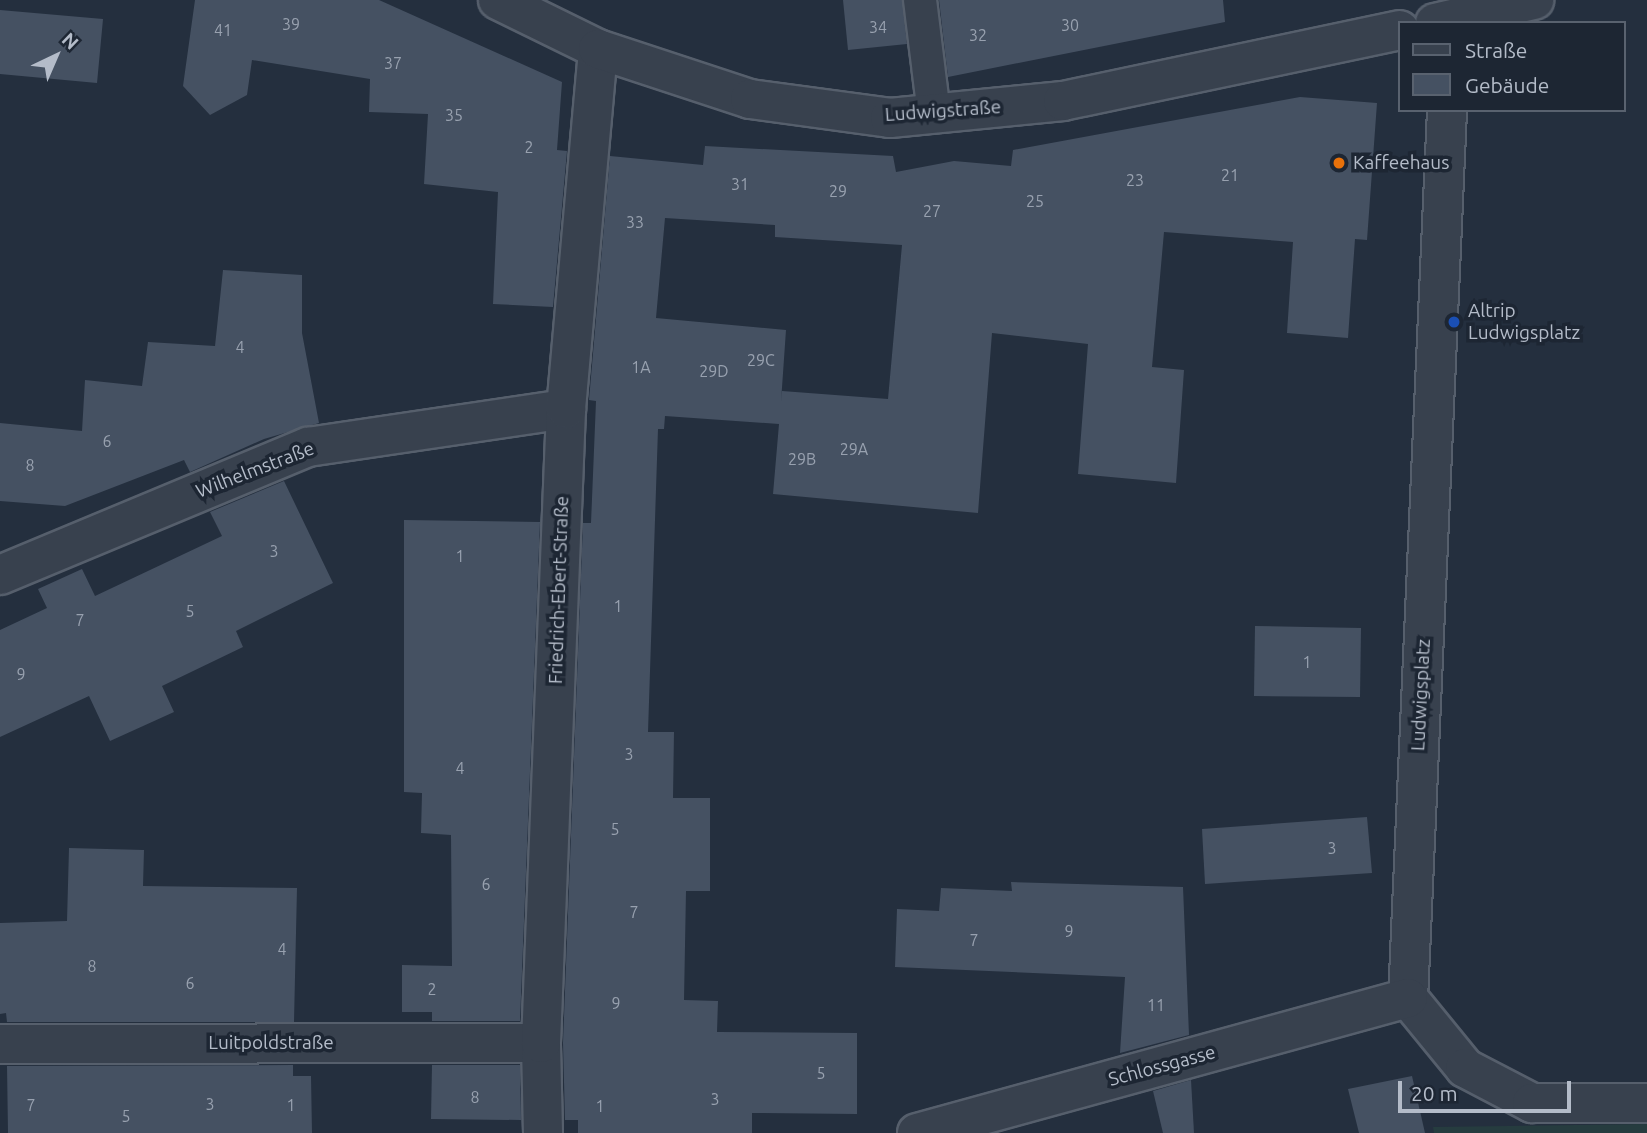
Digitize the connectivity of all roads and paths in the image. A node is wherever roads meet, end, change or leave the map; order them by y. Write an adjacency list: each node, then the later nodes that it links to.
1 (498, 0): 6 (street, Ludwigstraße)
2 (920, 0): 8 (lane)
3 (1534, 0): 4 (street)
4 (1447, 16)
5 (1398, 30): 8 (street, Ludwigstraße)
6 (598, 49): 8 (street, Ludwigstraße); 9 (street, Friedrich-Ebert-Straße)
7 (1447, 112): 11 (street, Ludwigsplatz)
8 (934, 114)
9 (566, 409): 10 (street, Wilhelmstraße); 12 (street, Friedrich-Ebert-Straße)
10 (0, 575)
11 (1408, 998): 14 (street); 16 (street, Schlossgasse)
12 (541, 1043): 13 (street, Luitpoldstraße); 15 (street, Friedrich-Ebert-Straße)
13 (0, 1044)
14 (1647, 1103)
15 (543, 1133)
16 (917, 1133)

